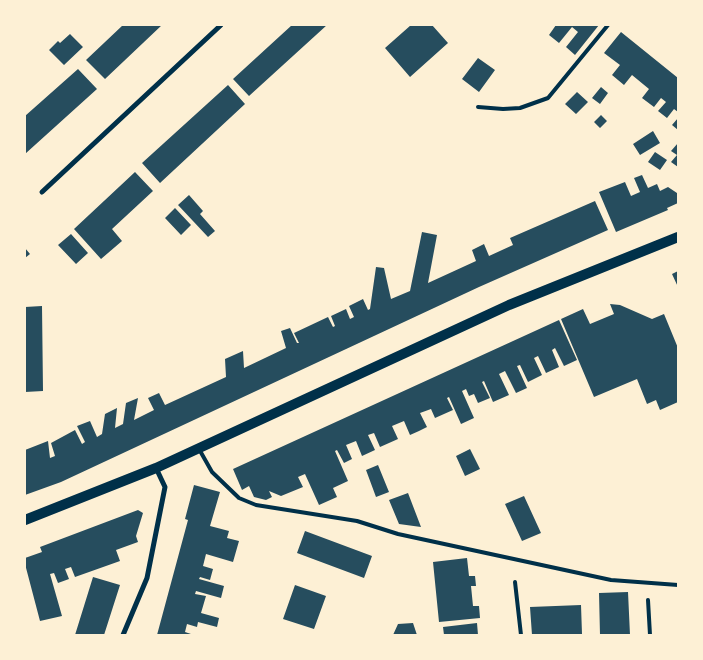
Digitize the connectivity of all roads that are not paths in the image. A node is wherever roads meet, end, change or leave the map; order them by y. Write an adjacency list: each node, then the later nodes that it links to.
1 (221, 25): 4 (street)
2 (608, 25): 3 (lane)
3 (478, 107)
4 (42, 192)
5 (678, 237): 6 (main road)
6 (198, 448): 7 (main road); 10 (lane)
7 (156, 468): 8 (main road); 12 (street)
8 (25, 520)
9 (515, 582): 13 (lane)
10 (678, 585)
11 (648, 600): 14 (lane)
12 (123, 635)
13 (521, 635)
14 (650, 635)

